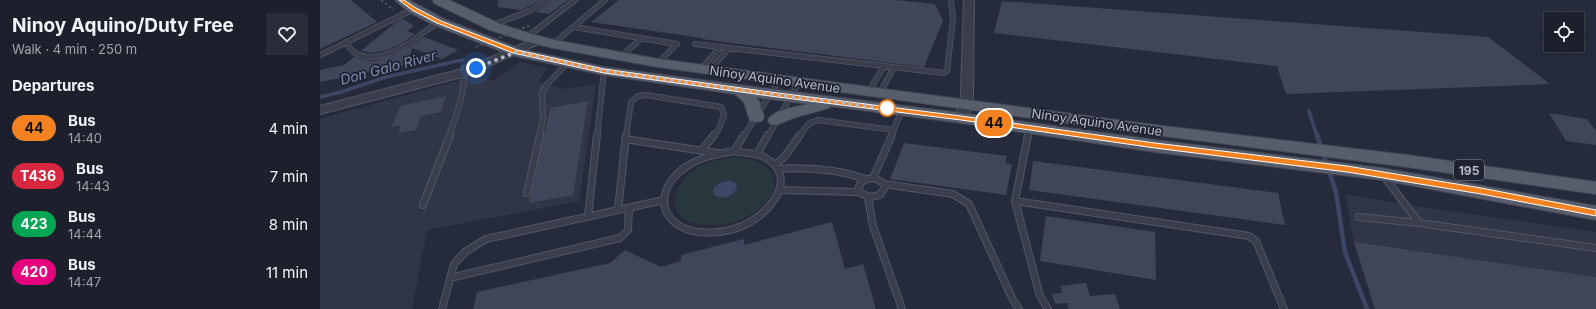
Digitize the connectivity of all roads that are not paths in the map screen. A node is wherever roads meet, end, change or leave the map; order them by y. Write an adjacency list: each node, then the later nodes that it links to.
1 (401, 0): 8 (main road, Ninoy Aquino Avenue / 195)
2 (439, 0): 10 (main road, Ninoy Aquino Avenue / 195)
3 (548, 0): 10 (lane)
4 (575, 0): 12 (lane)
5 (605, 0): 11 (lane)
6 (951, 0): 25 (lane)
7 (969, 0): 38 (street)
8 (414, 9): 9 (main road, Ninoy Aquino Avenue / 195); 14 (lane)
9 (439, 22): 14 (lane); 19 (main road, Ninoy Aquino Avenue / 195)
10 (492, 25): 12 (main road, Ninoy Aquino Avenue / 195)
11 (574, 27): 13 (lane); 15 (lane)
12 (532, 35): 15 (main road, Ninoy Aquino Avenue / 195); 19 (street)
13 (642, 38): 21 (lane); 23 (lane)
14 (347, 42): 20 (lane)
15 (553, 44): 21 (main road, Ninoy Aquino Avenue / 195)
16 (695, 44): 17 (lane)
17 (720, 47): 18 (lane); 26 (lane)
18 (729, 48): 24 (lane); 26 (lane)
19 (512, 50): 22 (main road, Ninoy Aquino Avenue / 195); 28 (street)
20 (320, 55)
21 (620, 57): 23 (main road, Ninoy Aquino Avenue / 195)
22 (568, 63): 27 (main road, Ninoy Aquino Avenue / 195); 58 (lane)
23 (658, 63): 26 (main road, Ninoy Aquino Avenue / 195)
24 (884, 66): 25 (lane); 32 (lane)
25 (894, 67): 32 (lane)
26 (705, 69): 29 (main road, Ninoy Aquino Avenue / 195)
27 (604, 71): 31 (main road, Ninoy Aquino Avenue / 195); 66 (lane)
28 (461, 72): 36 (street); 62 (lane)
29 (780, 79): 30 (main road, Ninoy Aquino Avenue / 195); 33 (lane)
30 (799, 82): 32 (main road, Ninoy Aquino Avenue / 195); 34 (lane)
31 (740, 90): 33 (main road, Ninoy Aquino Avenue / 195); 39 (main road)
32 (875, 92): 38 (main road, Ninoy Aquino Avenue / 195)
33 (770, 94): 34 (main road, Ninoy Aquino Avenue / 195); 39 (lane)
34 (790, 96): 35 (main road, Ninoy Aquino Avenue / 195); 40 (lane)
35 (838, 102): 37 (main road, Ninoy Aquino Avenue / 195); 40 (main road)
36 (320, 110)
37 (902, 110): 38 (main road, Ninoy Aquino Avenue / 195); 42 (lane)
38 (964, 111): 41 (main road, Ninoy Aquino Avenue / 195); 48 (main road, Ninoy Aquino Avenue / 195)
39 (756, 117): 45 (lane)
40 (776, 120): 47 (lane)
41 (1029, 127): 48 (main road, Ninoy Aquino Avenue / 195); 61 (lane)
42 (894, 130): 50 (lane); 52 (lane)
43 (625, 139): 44 (lane); 44 (lane); 64 (lane)
44 (702, 150): 46 (lane)
45 (734, 151): 46 (lane); 47 (lane)
46 (717, 153): 60 (lane)
47 (757, 154): 50 (lane)
48 (1307, 156): 49 (main road, Ninoy Aquino Avenue / 195)
49 (1344, 161): 51 (main road, Ninoy Aquino Avenue / 195); 55 (main road, Ninoy Aquino Avenue / 195)
50 (777, 167): 53 (lane); 56 (lane)
51 (1382, 174): 65 (main road, Ninoy Aquino Avenue / 195); 68 (lane)
52 (873, 178): 53 (lane); 54 (lane)
53 (866, 179): 57 (lane)
54 (884, 184): 59 (lane); 73 (lane)
55 (1596, 188)
56 (781, 190): 57 (lane); 60 (lane)
57 (858, 192): 59 (lane)
58 (527, 193)
59 (868, 198): 72 (lane)
60 (664, 200): 63 (lane)
61 (1015, 201): 74 (lane); 75 (lane)
62 (423, 205)
63 (629, 208): 64 (lane); 70 (lane)
64 (618, 210): 66 (lane)
65 (1596, 213)
66 (588, 216): 70 (lane)
67 (1359, 217): 68 (lane)
68 (1419, 223): 69 (lane)
69 (1596, 248)
70 (450, 278): 71 (lane)
71 (442, 309)
72 (902, 309)
73 (1019, 309)
74 (1048, 309)
75 (1284, 309)

